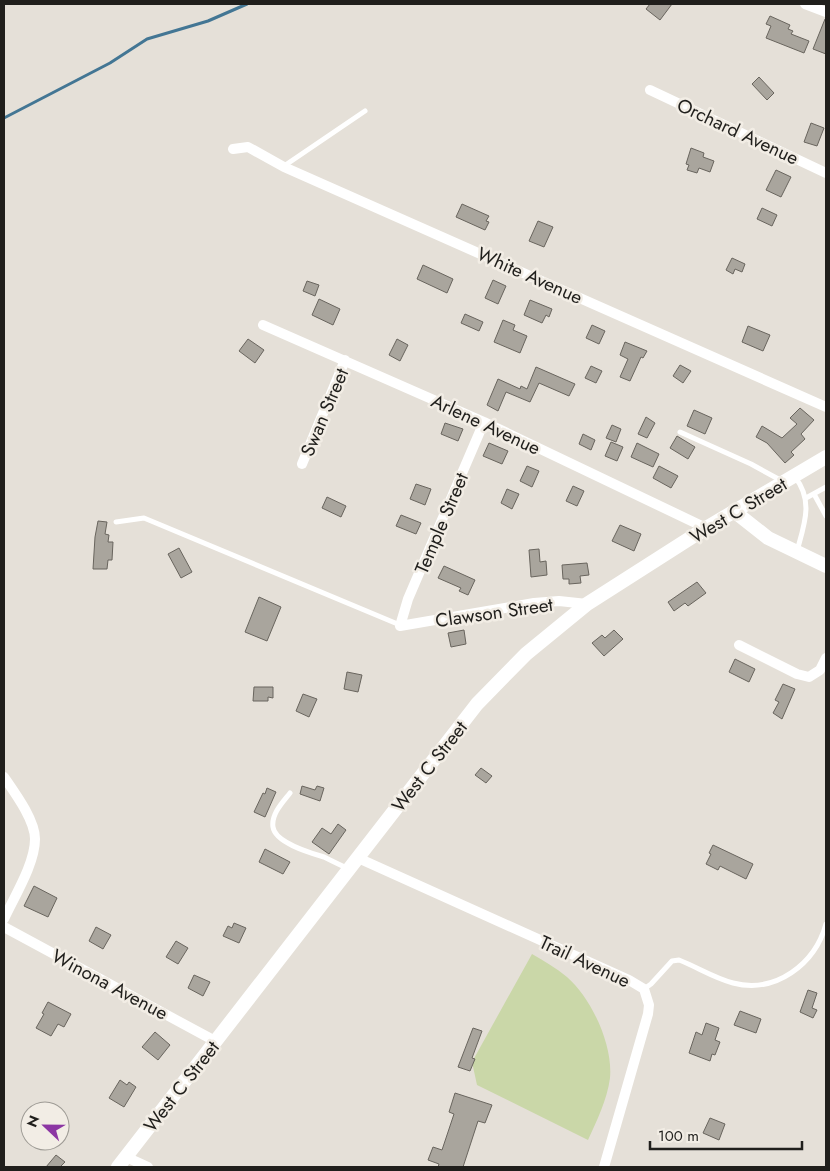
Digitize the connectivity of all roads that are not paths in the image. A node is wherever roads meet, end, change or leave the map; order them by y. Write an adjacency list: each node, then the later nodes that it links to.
1 (805, 4): 2 (street)
2 (826, 12)
3 (650, 90): 7 (street, Orchard Avenue)
4 (365, 111): 6 (lane)
5 (233, 149): 6 (street, White Avenue)
6 (284, 166): 10 (street, White Avenue)
7 (826, 173)
8 (263, 325): 9 (street, Arlene Avenue)
9 (346, 360): 11 (street, Arlene Avenue); 14 (street, Swan Street)
10 (826, 407)
11 (484, 422): 22 (street, Arlene Avenue); 26 (street, Temple Street)
12 (680, 432): 15 (lane)
13 (826, 456): 15 (main road, West C Street)
14 (302, 464)
15 (789, 479): 18 (lane); 19 (main road, West C Street)
16 (826, 487): 17 (lane)
17 (814, 494): 18 (lane); 20 (lane)
18 (806, 498): 23 (lane)
19 (735, 512): 22 (main road, West C Street); 23 (main road)
20 (826, 516)
21 (116, 522): 26 (lane)
22 (706, 528): 25 (main road, West C Street)
23 (797, 552): 24 (main road)
24 (826, 566)
25 (587, 604): 26 (street, Clawson Street); 31 (main road, West C Street)
26 (400, 626)
27 (739, 645): 28 (street)
28 (826, 658)
29 (4, 777): 32 (street)
30 (290, 793): 31 (lane)
31 (353, 863): 35 (street, Trail Avenue); 36 (main road, West C Street)
32 (4, 919)
33 (826, 924): 35 (lane)
34 (4, 927): 36 (street, Winona Avenue)
35 (644, 989): 39 (street, Trail Avenue)
36 (215, 1041): 37 (main road, West C Street)
37 (122, 1162): 38 (street)
38 (148, 1167)
39 (604, 1167)

